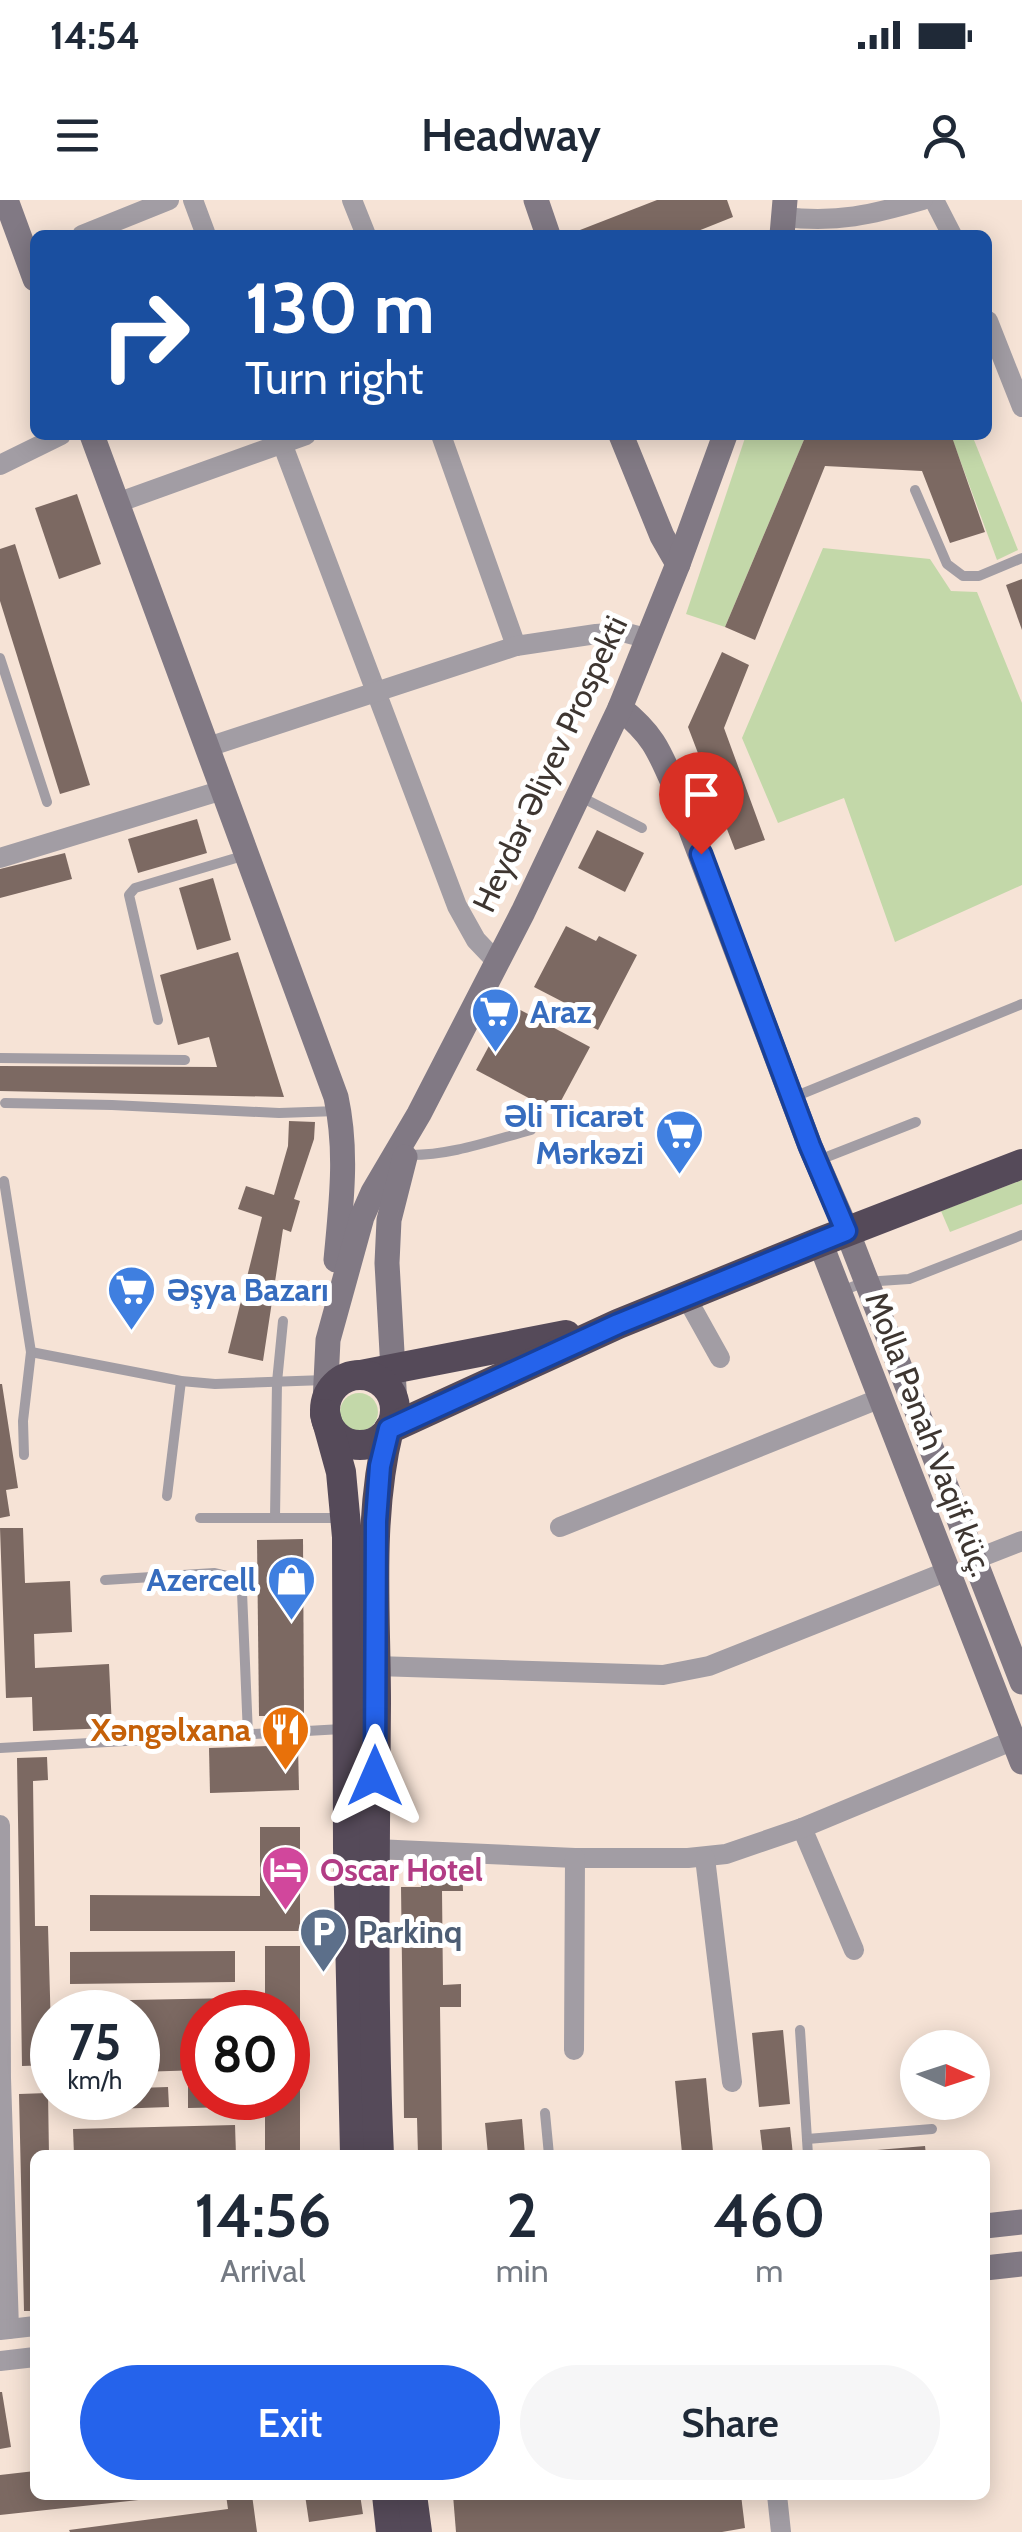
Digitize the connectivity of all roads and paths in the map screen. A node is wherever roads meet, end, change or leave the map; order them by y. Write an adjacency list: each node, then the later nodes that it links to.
1 (6, 200): 14 (street)
2 (169, 200): 9 (street)
3 (193, 200): 10 (street)
4 (352, 200): 11 (street)
5 (536, 200): 12 (street)
6 (923, 200): 8 (street)
7 (934, 200): 13 (street)
8 (784, 217)
9 (94, 230)
10 (204, 230)
11 (364, 230)
12 (546, 230)
13 (949, 230)
14 (30, 258)
15 (992, 330): 16 (street)
16 (1021, 399)
17 (51, 440): 24 (street)
18 (94, 440): 26 (street)
19 (277, 440): 26 (street)
20 (280, 440): 32 (street)
21 (443, 440): 30 (street)
22 (623, 440): 28 (street)
23 (723, 440): 28 (street, Heydər Əliyev Prospekti)
24 (0, 465)
25 (915, 490): 27 (lane)
26 (117, 503): 34 (street)
27 (1022, 558)
28 (678, 564): 29 (street, Heydər Əliyev Prospekti)
29 (649, 639): 30 (street); 33 (street, Heydər Əliyev Prospekti)
30 (516, 646): 32 (street)
31 (0, 658): 37 (lane)
32 (375, 692): 34 (street); 41 (street)
33 (620, 708): 36 (street, Heydər Əliyev Prospekti); 46 (street)
34 (208, 748): 35 (street)
35 (223, 790): 39 (street); 40 (street)
36 (578, 795): 38 (lane); 41 (street, Heydər Əliyev Prospekti)
37 (47, 802)
38 (642, 828)
39 (247, 854): 43 (lane); 48 (street)
40 (0, 858)
41 (496, 961): 49 (street, Heydər Əliyev Prospekti)
42 (1022, 1004): 46 (lane)
43 (158, 1020)
44 (0, 1058): 45 (lane)
45 (185, 1060)
46 (793, 1098): 53 (street)
47 (6, 1103): 48 (lane)
48 (338, 1111): 63 (street)
49 (419, 1114): 52 (street, Heydər Əliyev Prospekti); 63 (street, Heydər Əliyev Prospekti)
50 (916, 1122): 53 (lane)
51 (531, 1130): 52 (lane)
52 (406, 1155): 66 (street, Heydər Əliyev Prospekti)
53 (817, 1162): 57 (street)
54 (1022, 1164): 57 (highway)
55 (4, 1181): 64 (lane)
56 (1022, 1235): 58 (lane)
57 (833, 1236): 58 (street, Molla Pənah Vaqif küç.); 59 (street, Molla Pənah Vaqif küç.); 60 (highway)
58 (865, 1282): 59 (lane); 79 (street, Molla Pənah Vaqif küç.)
59 (839, 1292): 70 (street, Molla Pənah Vaqif küç.)
60 (686, 1297): 62 (highway); 65 (street)
61 (283, 1322): 68 (lane)
62 (618, 1324): 66 (highway); 71 (highway)
63 (328, 1340): 69 (street, Heydər Əliyev Prospekti)
64 (30, 1352): 67 (lane); 72 (lane)
65 (720, 1358)
66 (392, 1370): 69 (highway); 71 (street, Heydər Əliyev Prospekti)
67 (181, 1382): 68 (lane); 73 (lane)
68 (277, 1382): 69 (lane); 75 (lane)
69 (337, 1390): 71 (highway); 71 (highway); 76 (highway, Heydər Əliyev Prospekti)
70 (881, 1398): 77 (street); 80 (street, Molla Pənah Vaqif küç.)
71 (392, 1418): 82 (highway, Heydər Əliyev Prospekti)
72 (24, 1455)
73 (166, 1496)
74 (200, 1518): 75 (lane)
75 (275, 1518): 76 (lane)
76 (346, 1518): 84 (highway, Heydər Əliyev Prospekti)
77 (560, 1527)
78 (1022, 1541): 79 (street)
79 (976, 1559): 83 (street, Molla Pənah Vaqif küç.)
80 (948, 1571): 82 (street); 87 (street, Molla Pənah Vaqif küç.)
81 (105, 1580): 85 (lane)
82 (376, 1666): 90 (highway, Heydər Əliyev Prospekti)
83 (1022, 1682)
84 (348, 1729): 85 (lane); 100 (highway, Heydər Əliyev Prospekti)
85 (248, 1734): 86 (lane)
86 (0, 1748)
87 (1018, 1751): 89 (street)
88 (0, 1824): 109 (street)
89 (802, 1828): 92 (street); 93 (street)
90 (375, 1848): 91 (street); 101 (highway, Heydər Əliyev Prospekti)
91 (576, 1858): 92 (street); 95 (street)
92 (705, 1858): 96 (street)
93 (854, 1950)
94 (800, 2030): 99 (lane)
95 (574, 2050)
96 (732, 2082)
97 (544, 2113): 102 (lane)
98 (932, 2129): 99 (lane)
99 (808, 2139): 103 (lane)
100 (356, 2150)
101 (380, 2150)
102 (548, 2150)
103 (808, 2150)
104 (1022, 2222): 105 (street)
105 (990, 2225)
106 (1022, 2264): 107 (street)
107 (990, 2267)
108 (30, 2327): 109 (street)
109 (4, 2330)
110 (30, 2357): 111 (street)
111 (0, 2360)
112 (387, 2500): 115 (highway)
113 (413, 2500): 116 (highway)
114 (779, 2500): 117 (street)
115 (390, 2532)
116 (416, 2532)
117 (782, 2532)

